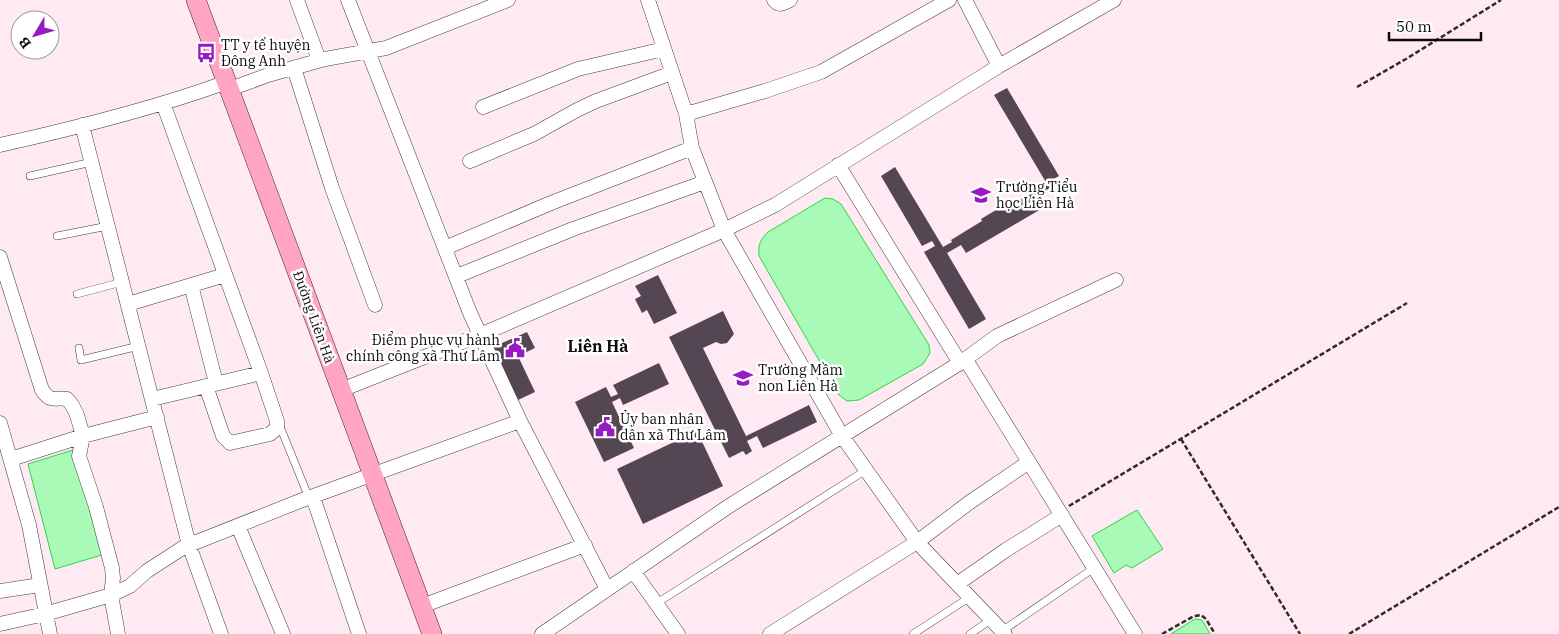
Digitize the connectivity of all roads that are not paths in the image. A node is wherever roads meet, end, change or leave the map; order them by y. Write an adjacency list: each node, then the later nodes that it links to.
1 (196, 0): 17 (main road, Đường Liên Hà)
2 (297, 0): 13 (street)
3 (348, 0): 12 (street)
4 (508, 0): 12 (street)
5 (648, 0): 11 (street)
6 (774, 0): 7 (street)
7 (790, 0)
8 (949, 0): 20 (street)
9 (965, 0): 14 (street)
10 (1114, 0): 14 (street)
11 (664, 49): 16 (street); 19 (street)
12 (368, 51): 13 (street); 32 (street)
13 (319, 60): 15 (street)
14 (999, 66): 26 (street)
15 (294, 68): 17 (street); 41 (street)
16 (672, 74): 20 (street); 25 (street)
17 (228, 86): 18 (street); 48 (main road, Đường Liên Hà)
18 (163, 103): 21 (street); 34 (street)
19 (484, 107)
20 (686, 114): 23 (street)
21 (82, 125): 22 (street); 24 (street)
22 (0, 145)
23 (692, 148): 28 (street); 32 (street)
24 (92, 162): 27 (lane); 29 (street)
25 (470, 162)
26 (838, 165): 30 (street); 45 (street)
27 (30, 176)
28 (705, 182): 30 (street); 35 (street)
29 (108, 226): 31 (lane); 37 (street)
30 (724, 230): 42 (street); 55 (street)
31 (57, 236)
32 (445, 248): 35 (street)
33 (0, 257): 54 (street)
34 (225, 275): 38 (street); 46 (street)
35 (457, 276): 42 (street)
36 (1116, 280): 45 (street)
37 (122, 282): 39 (lane); 40 (street)
38 (191, 285): 40 (street); 47 (street)
39 (78, 294)
40 (128, 304): 43 (street)
41 (375, 306)
42 (480, 335): 48 (street); 52 (street)
43 (139, 346): 44 (lane); 49 (street)
44 (79, 348)
45 (963, 362): 55 (street); 57 (street)
46 (261, 373): 47 (street); 51 (street)
47 (211, 385): 49 (street); 51 (street)
48 (341, 390): 59 (main road, Đường Liên Hà)
49 (152, 399): 50 (street)
50 (157, 417): 54 (street); 64 (street)
51 (277, 421): 60 (lane)
52 (520, 421): 59 (street); 65 (street)
53 (0, 423): 56 (street)
54 (83, 436): 56 (street); 72 (street)
55 (842, 436): 58 (street); 67 (street)
56 (11, 459): 69 (street)
57 (1029, 462): 61 (street); 63 (street)
58 (866, 470): 63 (street); 74 (lane)
59 (373, 475): 60 (street); 75 (main road, Đường Liên Hà)
60 (311, 497): 62 (street); 84 (street)
61 (1061, 514): 66 (street); 68 (street)
62 (238, 526): 64 (street); 83 (street)
63 (917, 542): 68 (street); 88 (street)
64 (189, 545): 72 (street); 82 (street)
65 (585, 545): 70 (street); 75 (street)
66 (1094, 568): 79 (lane); 91 (street)
67 (633, 571): 70 (street); 74 (street)
68 (957, 584): 73 (street)
69 (40, 585): 71 (street); 76 (street)
70 (607, 589): 86 (street)
71 (0, 592)
72 (111, 595): 76 (street); 81 (street)
73 (970, 597): 77 (street); 89 (lane)
74 (656, 603): 87 (street)
75 (422, 606): 85 (main road, Đường Liên Hà)
76 (45, 614): 78 (street); 80 (street)
77 (992, 619): 79 (street); 90 (lane)
78 (0, 624)
79 (1004, 633)
80 (50, 634)
81 (118, 634)
82 (221, 634)
83 (283, 634)
84 (359, 634)
85 (432, 634)
86 (542, 634)
87 (678, 634)
88 (770, 634)
89 (913, 634)
90 (970, 634)
91 (1135, 634)

